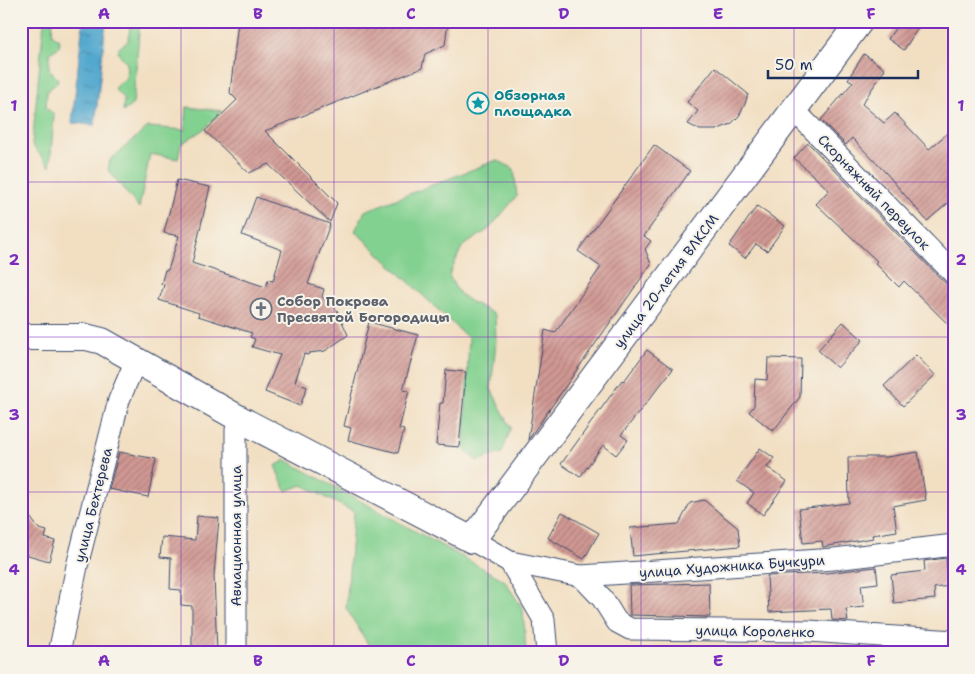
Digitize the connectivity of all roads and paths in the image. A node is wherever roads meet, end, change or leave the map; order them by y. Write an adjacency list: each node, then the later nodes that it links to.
1 (860, 21): 2 (street, улица 20-летия ВЛКСМ)
2 (794, 110): 3 (street, Скорняжный переулок); 7 (street, улица 20-летия ВЛКСМ)
3 (954, 274)
4 (21, 337): 5 (street)
5 (136, 360): 6 (street); 13 (street, улица Бехтерева)
6 (240, 419): 7 (street); 14 (street, Авиационная улица)
7 (472, 540): 9 (street)
8 (954, 545): 10 (street, улица Художника Бучкури)
9 (510, 562): 10 (street, улица Художника Бучкури); 12 (street)
10 (581, 576): 11 (street, улица Короленко)
11 (954, 641)
12 (551, 648)
13 (59, 653)
14 (236, 653)

